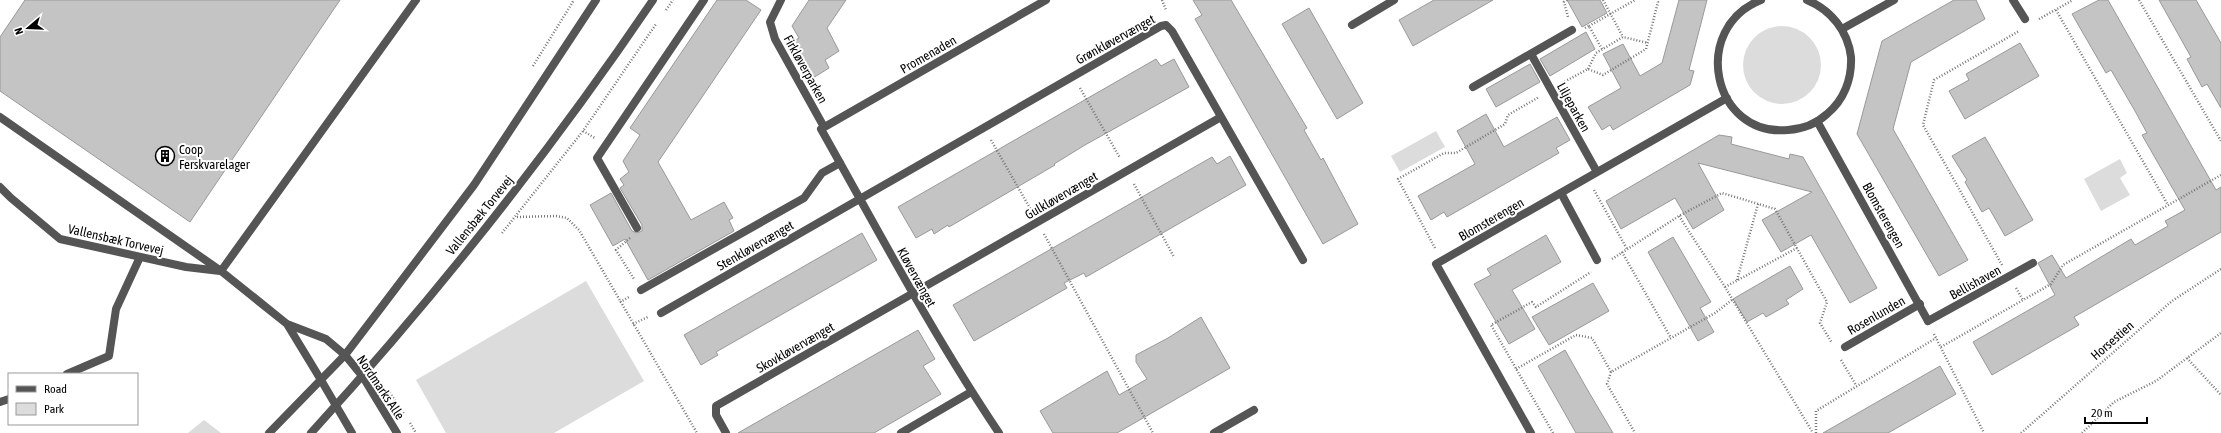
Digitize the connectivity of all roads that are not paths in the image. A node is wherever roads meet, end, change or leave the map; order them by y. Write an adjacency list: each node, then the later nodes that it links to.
1 (416, 0): 34 (street)
2 (596, 0): 42 (street, Vallensbæk Torvevej)
3 (652, 0): 44 (street, Vallensbæk Torvevej)
4 (704, 0): 29 (street)
5 (781, 0): 23 (street, Firkløverparken)
6 (1046, 0): 23 (street, Promenaden)
7 (1394, 0): 14 (street)
8 (1761, 0): 12 (street)
9 (1807, 0): 15 (street)
10 (1894, 0): 15 (street)
11 (2013, 0): 13 (street)
12 (1747, 3): 19 (street)
13 (2025, 19)
14 (1352, 25)
15 (1842, 29): 22 (street)
16 (1572, 30): 17 (street)
17 (1530, 54): 18 (street); 25 (street, Liljeparken)
18 (1474, 87)
19 (1727, 98): 22 (street); 25 (street, Blomsterengen)
20 (1221, 116): 28 (street, Grønkløvervænget); 31 (street, Grønkløvervænget); 36 (street, Gulkløvervænget)
21 (0, 117): 34 (street)
22 (1818, 121): 37 (street, Blomsterengen)
23 (823, 128): 24 (street, Kløvervænget)
24 (840, 163): 28 (street, Kløvervænget); 35 (street)
25 (1597, 172): 27 (street, Blomsterengen)
26 (0, 187): 30 (street, Vallensbæk Torvevej)
27 (1561, 193): 32 (street); 57 (street, Blomsterengen)
28 (860, 198): 36 (street, Kløvervænget); 38 (street, Stenkløvervænget)
29 (637, 228)
30 (140, 257): 34 (street, Vallensbæk Torvevej); 43 (street)
31 (1303, 260)
32 (1598, 263)
33 (2033, 263): 39 (street, Bellishaven)
34 (221, 271): 40 (street)
35 (640, 290)
36 (912, 294): 46 (street, Kløvervænget); 53 (street, Skovkløvervænget)
37 (1920, 304): 39 (street, Blomsterengen); 41 (street, Rosenlunden)
38 (661, 313)
39 (1928, 322)
40 (287, 324): 42 (street, Nordmarks Alle); 45 (street)
41 (1845, 347)
42 (345, 355): 44 (street, Nordmarks Alle); 45 (street, Vallensbæk Torvevej)
43 (69, 373)
44 (363, 377): 47 (street, Vallensbæk Torvevej); 52 (street, Nordmarks Alle)
45 (321, 380): 47 (street); 49 (street, Vallensbæk Torvevej)
46 (971, 392): 54 (street); 55 (street, Kløvervænget)
47 (336, 406): 50 (street, Vallensbæk Torvevej); 51 (street)
48 (1254, 410): 56 (street)
49 (269, 433)
50 (311, 433)
51 (352, 433)
52 (397, 433)
53 (726, 433)
54 (901, 433)
55 (999, 433)
56 (1214, 433)
57 (1531, 433)

